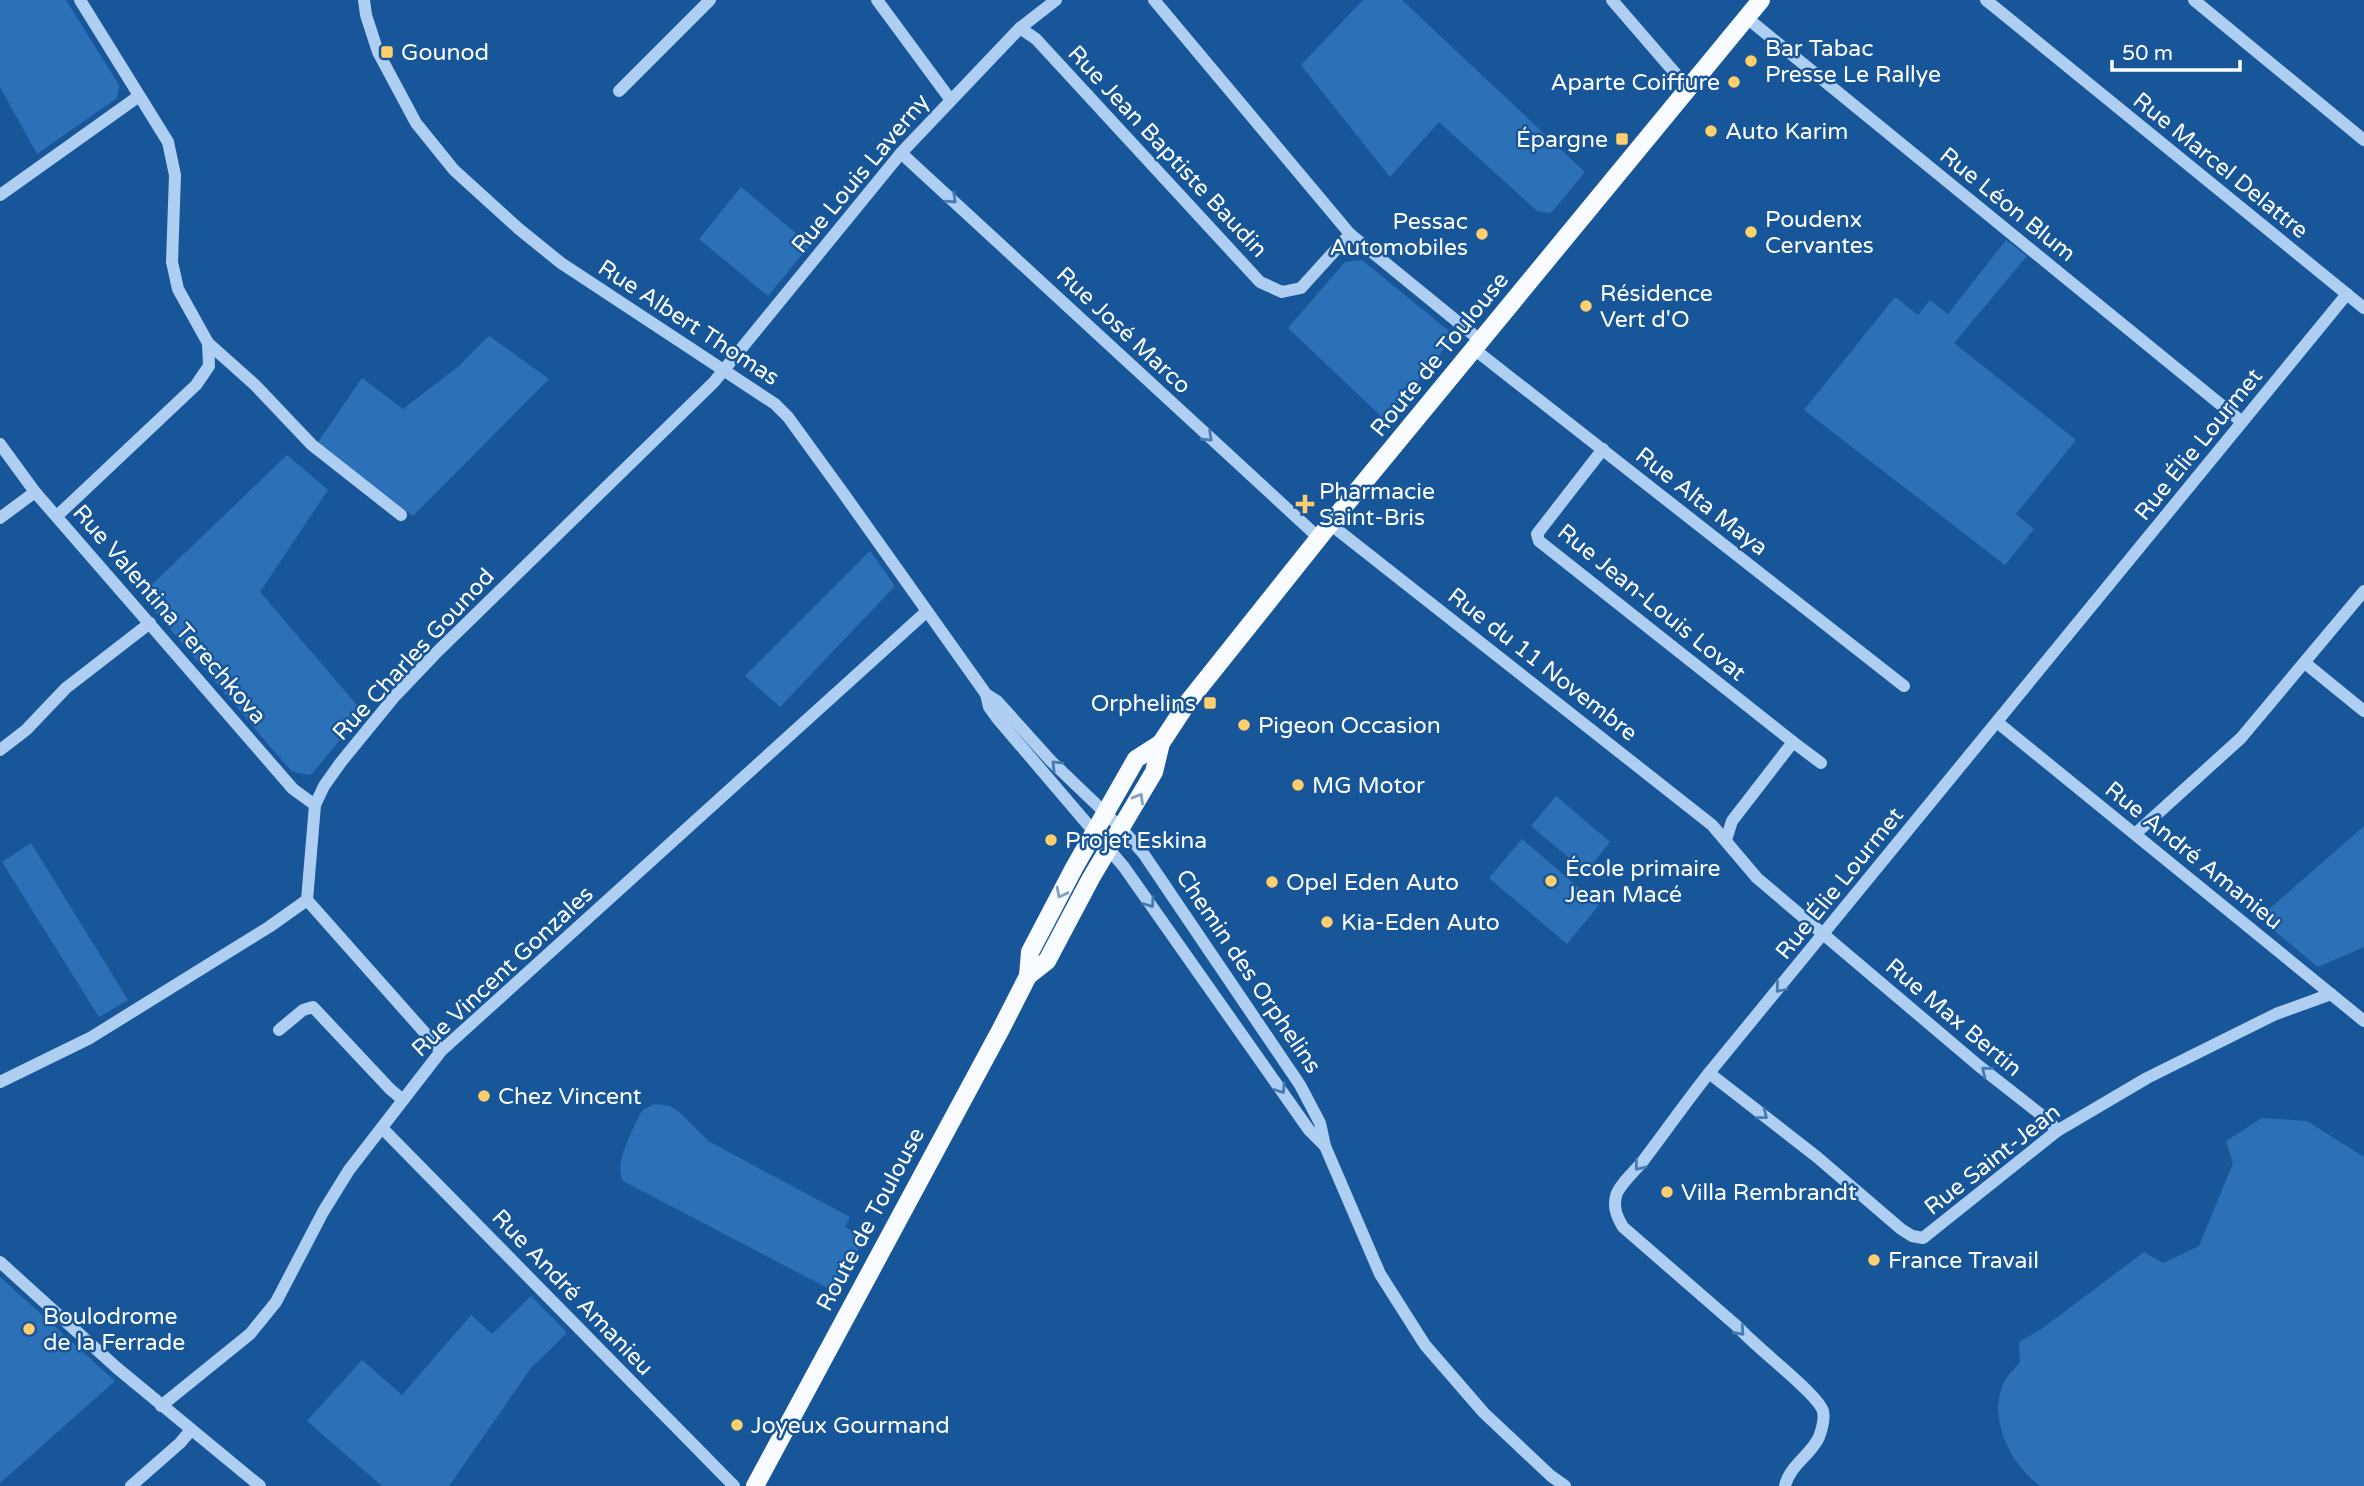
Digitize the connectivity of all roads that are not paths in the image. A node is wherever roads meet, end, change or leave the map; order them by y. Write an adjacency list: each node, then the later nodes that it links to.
1 (80, 0): 15 (street)
2 (364, 0): 25 (street, Rue Albert Thomas)
3 (710, 0): 14 (street)
4 (877, 0): 16 (street, Rue Louis Laverny)
5 (1056, 0): 12 (street)
6 (1154, 0): 20 (street, Rue Alta Maya)
7 (1612, 0): 13 (street)
8 (1761, 0): 11 (main road, Route de Toulouse)
9 (1986, 0): 21 (street, Rue Marcel Delattre)
10 (2193, 0): 17 (street)
11 (1747, 18): 13 (main road, Route de Toulouse); 26 (street, Rue Léon Blum)
12 (1020, 28): 16 (street); 20 (street, Rue Jean Baptiste Baudin)
13 (1688, 88): 24 (main road, Route de Toulouse)
14 (619, 91)
15 (139, 96): 19 (street); 23 (street)
16 (950, 99): 18 (street, Rue Louis Laverny)
17 (2364, 140)
18 (901, 153): 25 (street, Rue Louis Laverny); 34 (street, Rue José Marco, one-way to 34)
19 (0, 195)
20 (1350, 234): 24 (street, Rue Alta Maya)
21 (2347, 294): 22 (street, Rue Marcel Delattre); 26 (street, Rue Élie Lourmet)
22 (2364, 308)
23 (208, 343): 30 (street); 31 (street)
24 (1478, 345): 28 (street, Rue Alta Maya); 33 (main road, Route de Toulouse)
25 (725, 370): 36 (street, Rue Albert Thomas); 47 (street, Rue Charles Gounod)
26 (2242, 422): 42 (street, Rue Élie Lourmet)
27 (0, 444): 29 (street, Rue Valentina Terechkova)
28 (1603, 450): 39 (street, Rue Alta Maya); 43 (street, Rue Jean-Louis Lovat)
29 (35, 492): 31 (street, Rue Valentina Terechkova); 32 (street)
30 (401, 514)
31 (57, 516): 37 (street, Rue Valentina Terechkova)
32 (0, 518)
33 (1330, 524): 34 (main road, Route de Toulouse); 52 (street, Rue du 11 Novembre)
34 (1319, 538): 44 (main road, Route de Toulouse)
35 (2364, 591): 38 (street)
36 (926, 612): 40 (street, Rue Albert Thomas); 60 (street, Rue Vincent Gonzales)
37 (150, 623): 45 (street); 47 (street, Rue Valentina Terechkova)
38 (2305, 663): 41 (street); 51 (street)
39 (1904, 686)
40 (986, 694): 48 (street, Rue Albert Thomas, one-way to 40); 50 (street, Rue Albert Thomas)
41 (2364, 711)
42 (1997, 722): 51 (street, Rue André Amanieu); 55 (street, Rue Élie Lourmet)
43 (1793, 742): 46 (street, Rue Jean-Louis Lovat); 52 (street)
44 (1161, 743): 48 (main road, Route de Toulouse); 49 (main road, Route de Toulouse, one-way to 44)
45 (0, 750)
46 (1821, 763)
47 (315, 805): 54 (street, Rue Charles Gounod)
48 (1105, 813): 49 (street, Chemin des Orphelins); 50 (main road, Route de Toulouse)
49 (1122, 829): 53 (main road, Route de Toulouse); 66 (street, Chemin des Orphelins)
50 (1094, 833): 53 (street, Chemin des Orphelins); 56 (main road, Route de Toulouse, one-way to 56)
51 (2135, 834): 57 (street, Rue André Amanieu)
52 (1726, 840): 55 (street, Rue du 11 Novembre)
53 (1108, 849): 56 (main road, Route de Toulouse); 66 (street, Chemin des Orphelins, one-way to 66)
54 (307, 900): 60 (street); 62 (street)
55 (1824, 936): 61 (street, Rue Élie Lourmet, one-way to 61); 65 (street, Rue Max Bertin, one-way to 55)
56 (1028, 975): 73 (main road, Route de Toulouse)
57 (2331, 994): 58 (street, Rue André Amanieu); 65 (street, Rue Saint-Jean)
58 (2364, 1021)
59 (279, 1030): 63 (street)
60 (442, 1051): 63 (street, Rue Vincent Gonzales)
61 (1709, 1073): 65 (street, Rue Saint-Jean, one-way to 65); 75 (street, Rue Élie Lourmet, one-way to 75)
62 (0, 1082)
63 (403, 1100): 64 (street, Rue Vincent Gonzales)
64 (382, 1128): 68 (street, Rue Vincent Gonzales); 72 (street, Rue André Amanieu)
65 (2053, 1134)
66 (1325, 1146): 74 (street, Chemin des Orphelins)
67 (0, 1262): 68 (street)
68 (161, 1405): 69 (street)
69 (191, 1430): 70 (street); 71 (street)
70 (131, 1486)
71 (260, 1486)
72 (734, 1486)
73 (755, 1486)
74 (1565, 1486)
75 (1785, 1486)

